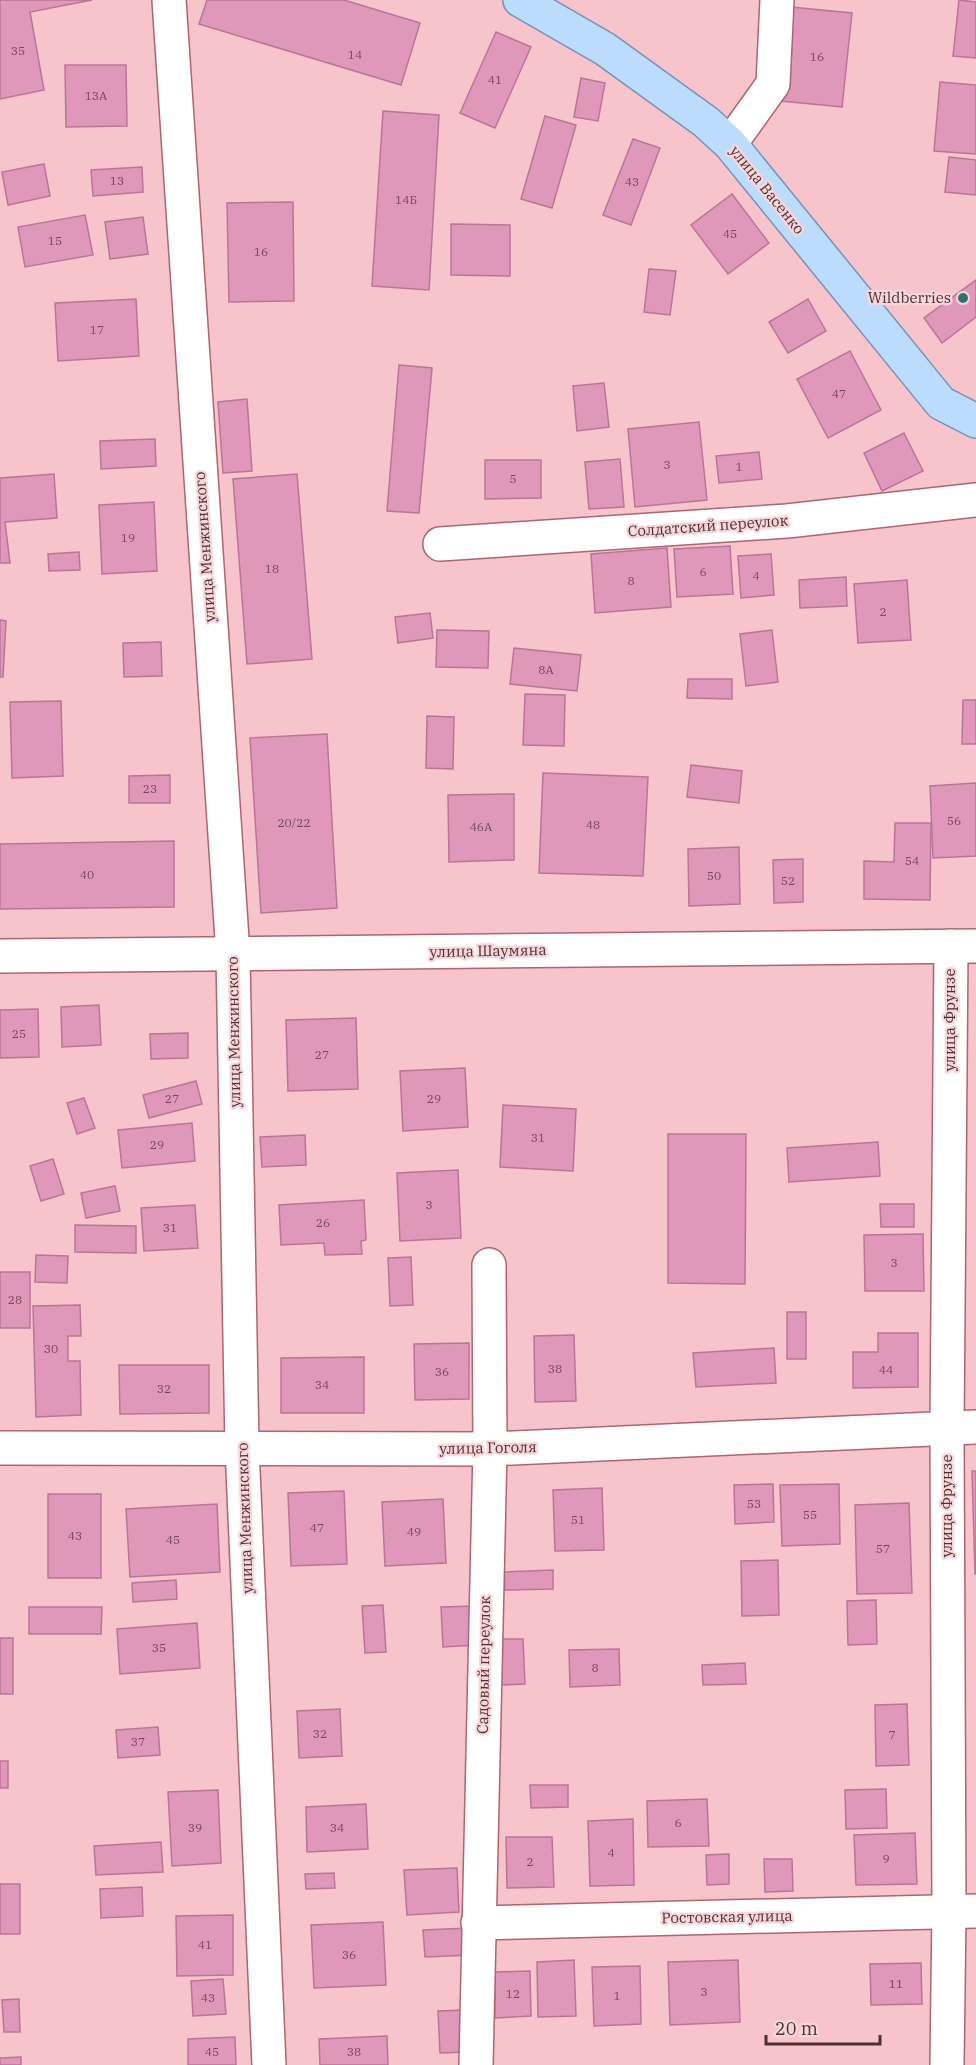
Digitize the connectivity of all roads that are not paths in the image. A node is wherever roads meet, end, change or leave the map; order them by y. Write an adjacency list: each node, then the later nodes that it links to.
1 (169, 0): 9 (street, улица Менжинского)
2 (520, 0): 4 (main road, улица Васенко)
3 (777, 0): 4 (street)
4 (730, 144): 5 (main road, улица Васенко)
5 (976, 421)
6 (976, 500): 7 (street, Солдатский переулок)
7 (440, 544)
8 (963, 946): 9 (street, улица Шаумяна); 12 (street, улица Фрунзе)
9 (233, 954): 10 (street, улица Шаумяна); 13 (street, улица Менжинского)
10 (0, 956)
11 (489, 1265): 15 (street, Садовый переулок)
12 (962, 1428): 15 (street, улица Гоголя); 16 (street, улица Фрунзе)
13 (242, 1447): 14 (street, улица Гоголя); 15 (street, улица Гоголя); 18 (street, улица Менжинского)
14 (0, 1448)
15 (490, 1449): 17 (street, Садовый переулок)
16 (963, 1911): 17 (street, Ростовская улица); 20 (street, улица Фрунзе)
17 (478, 1923): 19 (street, Садовый переулок)
18 (269, 2065)
19 (476, 2065)
20 (947, 2065)

